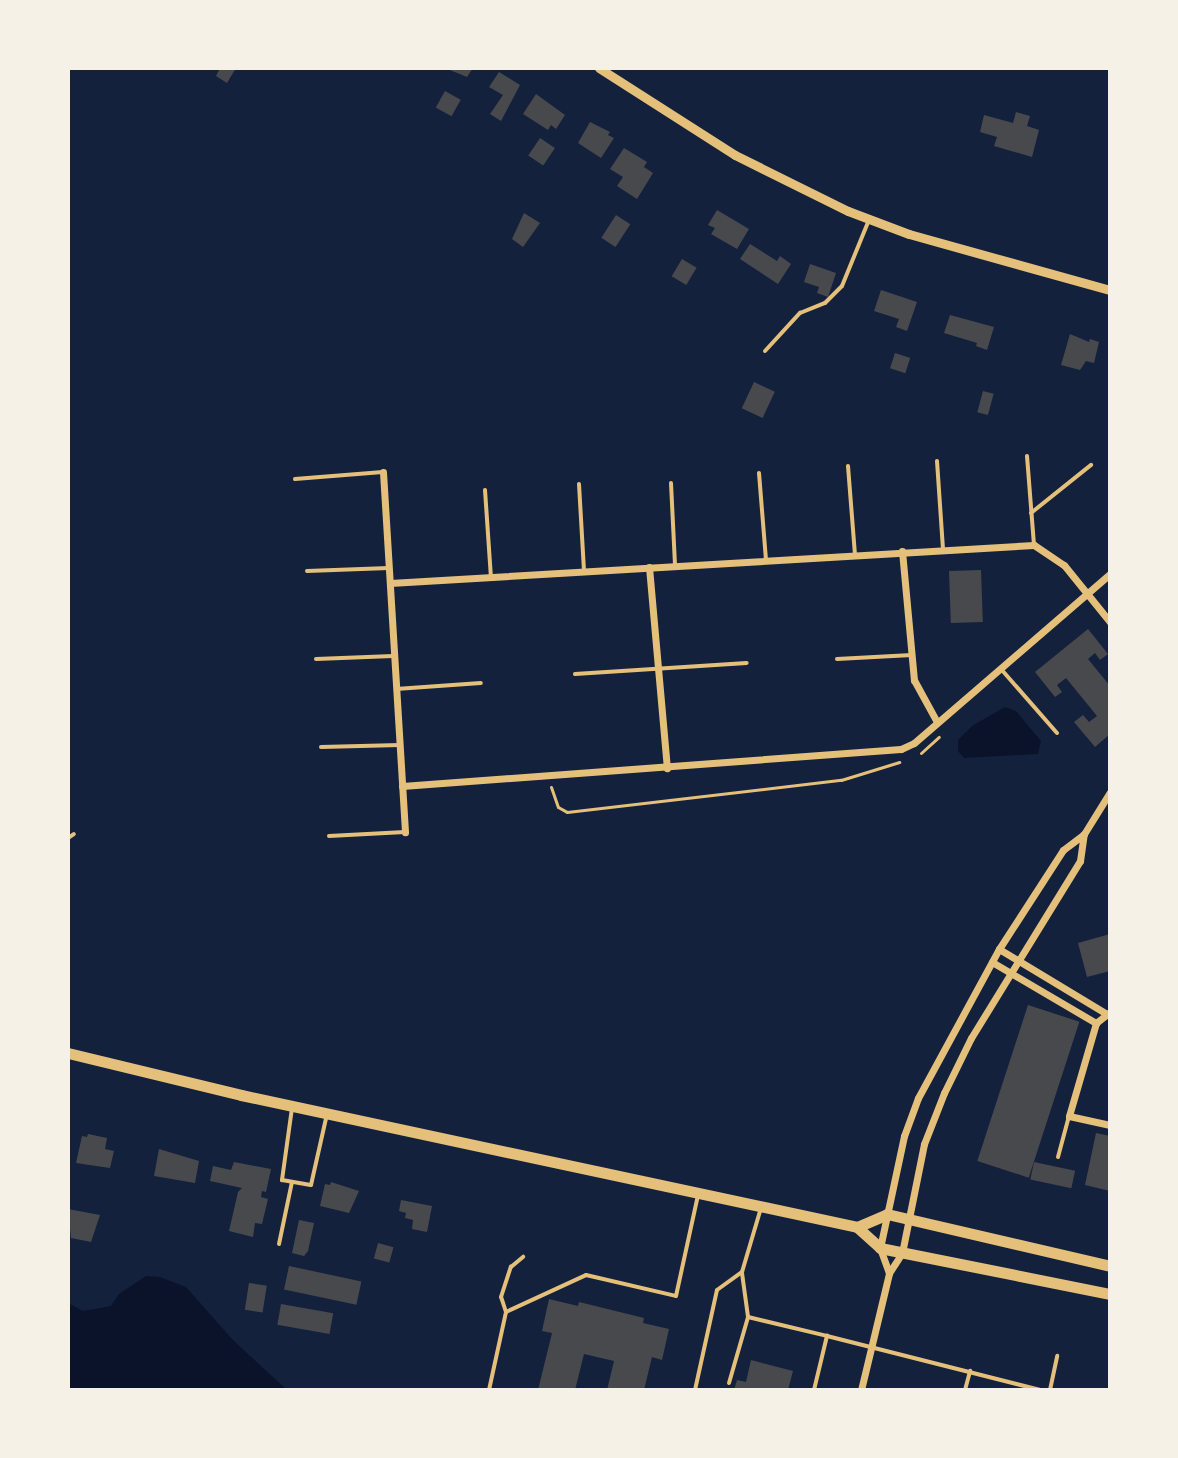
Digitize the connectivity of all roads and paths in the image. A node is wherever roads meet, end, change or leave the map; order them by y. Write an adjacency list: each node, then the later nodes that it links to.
1 (599, 68): 2 (street)
2 (869, 220): 3 (street); 4 (lane)
3 (1110, 290)
4 (765, 351)
5 (1027, 456): 15 (lane)
6 (937, 461): 17 (lane)
7 (1091, 465): 15 (lane)
8 (848, 466): 19 (lane)
9 (383, 472): 11 (lane); 23 (street)
10 (759, 473): 20 (lane)
11 (295, 479)
12 (671, 483): 21 (lane)
13 (579, 484): 25 (lane)
14 (485, 490): 27 (lane)
15 (1031, 513): 16 (lane)
16 (1034, 545): 17 (street); 29 (street)
17 (943, 550): 18 (street)
18 (902, 551): 19 (street); 31 (street)
19 (855, 554): 20 (street)
20 (766, 560): 21 (street)
21 (675, 565): 22 (street)
22 (649, 567): 25 (street); 37 (street)
23 (389, 568): 24 (lane); 28 (street)
24 (307, 571)
25 (584, 571): 27 (street)
26 (1110, 574): 29 (street)
27 (491, 577): 28 (street)
28 (390, 583): 32 (street)
29 (1087, 593): 30 (street); 36 (street)
30 (1110, 622)
31 (912, 655): 34 (lane); 41 (street)
32 (394, 656): 33 (lane); 40 (street)
33 (316, 659)
34 (837, 659)
35 (747, 663): 37 (lane)
36 (1000, 668): 41 (street); 42 (lane)
37 (658, 669): 38 (lane); 45 (street)
38 (575, 674)
39 (481, 683): 40 (lane)
40 (396, 689): 43 (street)
41 (937, 722): 45 (street); 46 (path)
42 (1057, 733)
43 (400, 745): 44 (lane); 47 (street)
44 (321, 747)
45 (667, 768): 46 (street)
46 (549, 776): 47 (street)
47 (402, 786): 49 (street)
48 (1110, 792): 51 (street)
49 (405, 832): 52 (lane)
50 (74, 834): 53 (lane)
51 (1084, 834): 54 (street); 56 (street)
52 (329, 836)
53 (68, 838)
54 (999, 949): 55 (street); 56 (street)
55 (992, 962): 57 (street); 69 (street)
56 (1018, 962): 57 (street); 58 (street)
57 (1011, 974): 59 (street); 70 (street)
58 (1107, 1012): 59 (street)
59 (1096, 1023): 63 (street)
60 (68, 1053): 61 (main road)
61 (293, 1106): 62 (main road); 66 (lane)
62 (327, 1113): 66 (lane); 67 (main road)
63 (1069, 1116): 64 (street); 65 (lane)
64 (1110, 1125)
65 (1058, 1157)
66 (292, 1182): 72 (lane)
67 (699, 1192): 68 (main road); 80 (lane)
68 (762, 1206): 71 (main road); 77 (lane)
69 (887, 1214): 70 (main road); 71 (main road); 73 (street)
70 (907, 1219): 74 (street); 76 (main road)
71 (857, 1227): 73 (main road)
72 (279, 1244)
73 (880, 1248): 74 (main road); 78 (street)
74 (902, 1253): 78 (street); 79 (main road)
75 (523, 1257): 80 (lane)
76 (1110, 1266)
77 (742, 1272): 81 (lane); 88 (lane)
78 (889, 1273): 83 (street)
79 (1110, 1294)
80 (506, 1312): 87 (lane)
81 (748, 1317): 82 (lane); 86 (lane)
82 (827, 1336): 83 (lane); 89 (lane)
83 (870, 1347): 85 (lane); 90 (street)
84 (1057, 1356): 93 (lane)
85 (970, 1371): 91 (lane); 92 (lane)
86 (729, 1383)
87 (489, 1390)
88 (695, 1390)
89 (814, 1390)
90 (861, 1390)
91 (965, 1390)
92 (1041, 1390)
93 (1050, 1390)

